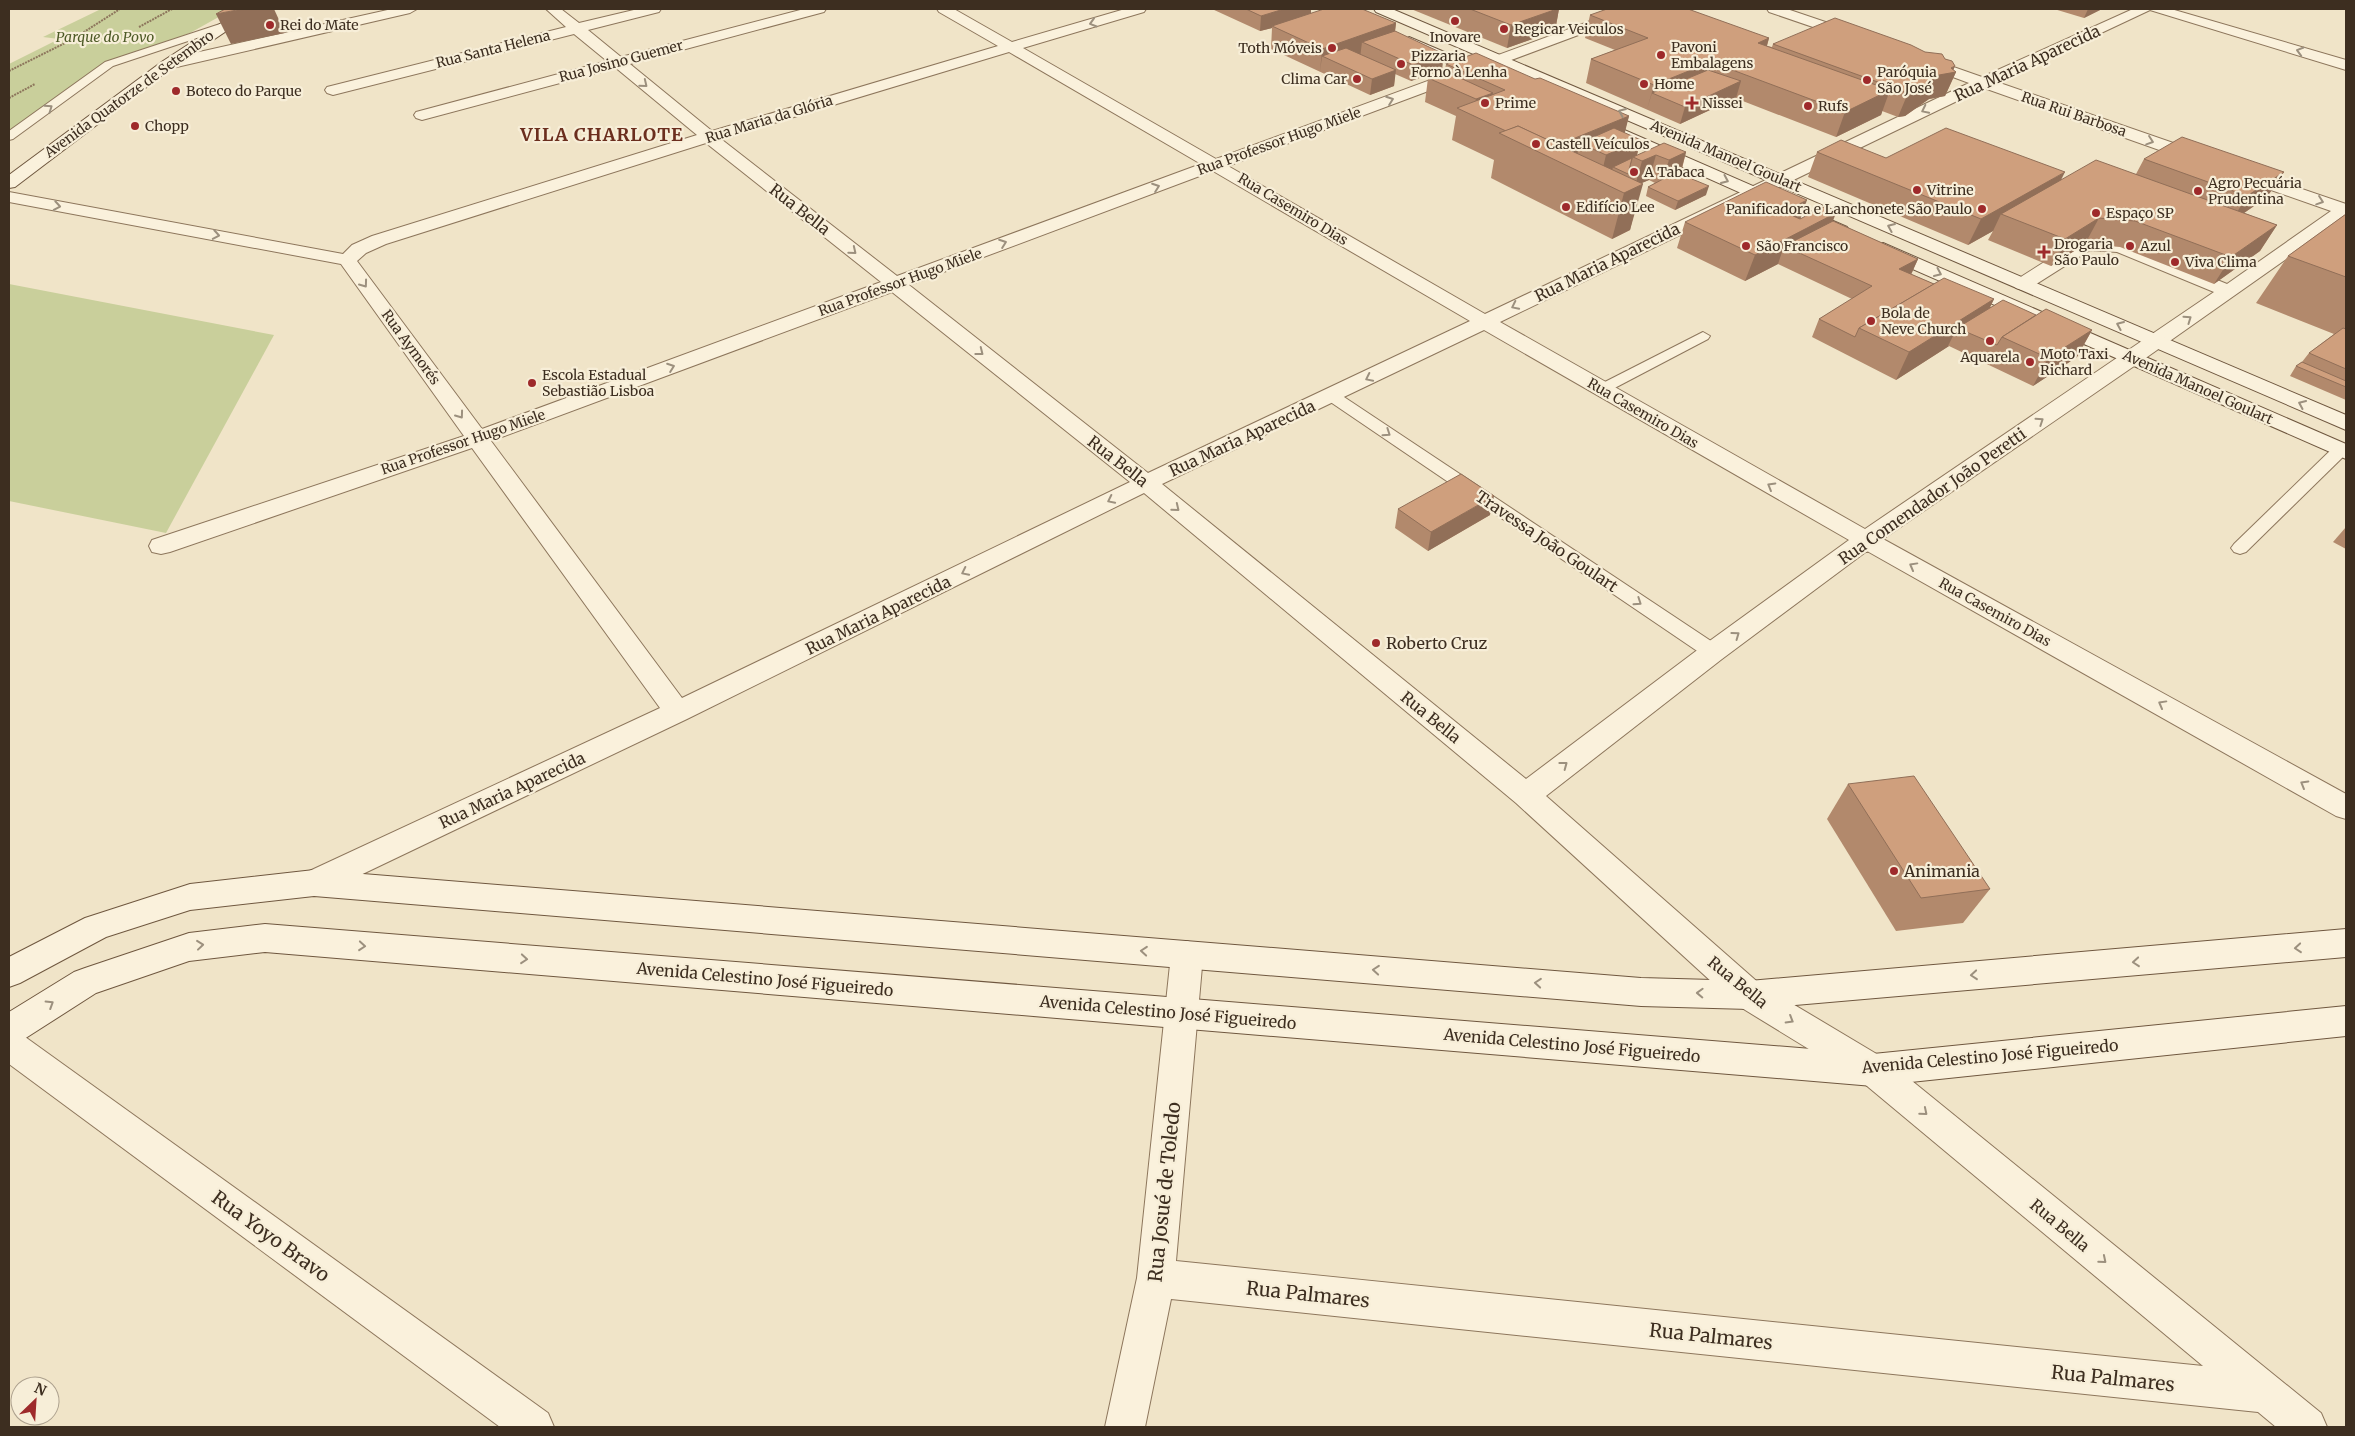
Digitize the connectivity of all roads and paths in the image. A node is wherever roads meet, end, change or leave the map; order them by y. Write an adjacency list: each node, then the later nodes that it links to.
1 (120, 9): 25 (path)
2 (252, 9): 14 (street, Avenida Quatorze de Setembro)
3 (410, 9): 22 (street)
4 (553, 9): 15 (street, Rua Bella)
5 (654, 9): 15 (street, Rua Santa Helena)
6 (819, 9): 21 (street, Rua Josino Guemer)
7 (944, 9): 18 (street, Rua Casemiro Dias)
8 (1139, 9): 18 (street, Rua Maria da Glória, one-way to 18)
9 (1381, 9): 20 (street, Avenida Manoel Goulart)
10 (1635, 9): 20 (street, Rua Professor Hugo Miele)
11 (1774, 9): 17 (street)
12 (2144, 9): 26 (street, Rua Maria Aparecida)
13 (2157, 9): 23 (street, one-way to 13)
14 (223, 26): 22 (street, Avenida Quatorze de Setembro); 31 (lane, one-way to 14)
15 (576, 28): 21 (street, Rua Bella); 28 (street, Rua Santa Helena)
16 (1398, 37): 24 (street)
17 (1865, 41)
18 (1012, 47): 32 (street, Rua Maria da Glória); 33 (street, Rua Casemiro Dias)
19 (1901, 53): 26 (street, Rua Rui Barbosa)
20 (1499, 59): 24 (street, Rua Professor Hugo Miele); 34 (street, Avenida Manoel Goulart, one-way to 20)
21 (617, 62): 29 (street, Rua Josino Guemer); 32 (street, Rua Bella, one-way to 32)
22 (168, 64): 35 (street, Avenida Quatorze de Setembro)
23 (2346, 65)
24 (1472, 69): 27 (street); 33 (street, Rua Professor Hugo Miele, one-way to 24)
25 (9, 71)
26 (1983, 82): 34 (street, Rua Maria Aparecida, one-way to 34); 38 (street, Rua Rui Barbosa, one-way to 38)
27 (1505, 84)
28 (333, 90)
29 (422, 115)
30 (1586, 119): 36 (street, Avenida Manoel Goulart, one-way to 36)
31 (9, 136)
32 (709, 137): 39 (street, Rua Maria da Glória); 40 (street, Rua Bella, one-way to 40)
33 (1216, 164): 40 (street, Rua Professor Hugo Miele, one-way to 33); 43 (street, Rua Casemiro Dias)
34 (1780, 179): 36 (street, Rua Maria Aparecida); 41 (street, Avenida Manoel Goulart, one-way to 34)
35 (9, 183)
36 (1752, 192): 43 (street, Rua Maria Aparecida, one-way to 43); 46 (street, Avenida Manoel Goulart, one-way to 46)
37 (9, 197): 39 (street, one-way to 39)
38 (2346, 209): 42 (street, Rua Comendador João Peretti)
39 (347, 260): 50 (street, Rua Aymorés, one-way to 50)
40 (894, 284): 50 (street, Rua Professor Hugo Miele, one-way to 40); 52 (street, Rua Bella, one-way to 52)
41 (2023, 284): 42 (street); 45 (street, Avenida Manoel Goulart, one-way to 41)
42 (2228, 291): 45 (street, Rua Comendador João Peretti, one-way to 42)
43 (1483, 322): 47 (street, Rua Casemiro Dias); 48 (street, Rua Maria Aparecida, one-way to 48)
44 (1703, 336): 47 (lane)
45 (2157, 341): 46 (street, Rua Comendador João Peretti); 49 (street, Avenida Manoel Goulart, one-way to 45)
46 (2133, 358): 51 (street, Avenida Manoel Goulart); 53 (street, Rua Comendador João Peretti, one-way to 46)
47 (1602, 389): 53 (street, Rua Casemiro Dias, one-way to 47)
48 (1332, 396): 52 (street, Rua Maria Aparecida); 56 (lane, Travessa João Goulart, one-way to 56)
49 (2346, 423)
50 (477, 439): 54 (street, Rua Professor Hugo Miele); 57 (street, Rua Aymorés)
51 (2344, 451): 55 (lane)
52 (1146, 483): 57 (street, Rua Maria Aparecida, one-way to 57); 58 (street, Rua Bella, one-way to 58)
53 (1865, 540): 56 (street, Rua Comendador João Peretti, one-way to 53); 59 (street, Rua Casemiro Dias, one-way to 53)
54 (161, 546)
55 (2240, 548)
56 (1712, 652): 58 (street, Rua Comendador João Peretti, one-way to 56)
57 (677, 712): 60 (street, Rua Maria Aparecida)
58 (1526, 795): 64 (street, Rua Bella)
59 (2346, 808)
60 (314, 883): 62 (street, one-way to 60); 63 (street)
61 (2346, 943): 64 (street, one-way to 64)
62 (1187, 955): 64 (street, one-way to 62); 65 (street, Rua Josué de Toledo)
63 (9, 973)
64 (1749, 995): 69 (street, Rua Bella, one-way to 69)
65 (1182, 1014): 67 (street, Avenida Celestino José Figueiredo, one-way to 65); 69 (street, Avenida Celestino José Figueiredo); 70 (street, Rua Josué de Toledo)
66 (2346, 1021): 69 (street, Avenida Celestino José Figueiredo)
67 (9, 1030)
68 (9, 1046): 72 (street, Rua Yoyo Bravo)
69 (1873, 1070): 71 (street, Rua Bella, one-way to 71)
70 (1156, 1278): 71 (street, Rua Palmares); 73 (street, Rua Josué de Toledo)
71 (2265, 1393): 74 (street, Rua Bella)
72 (534, 1427)
73 (1126, 1427)
74 (2307, 1427)

